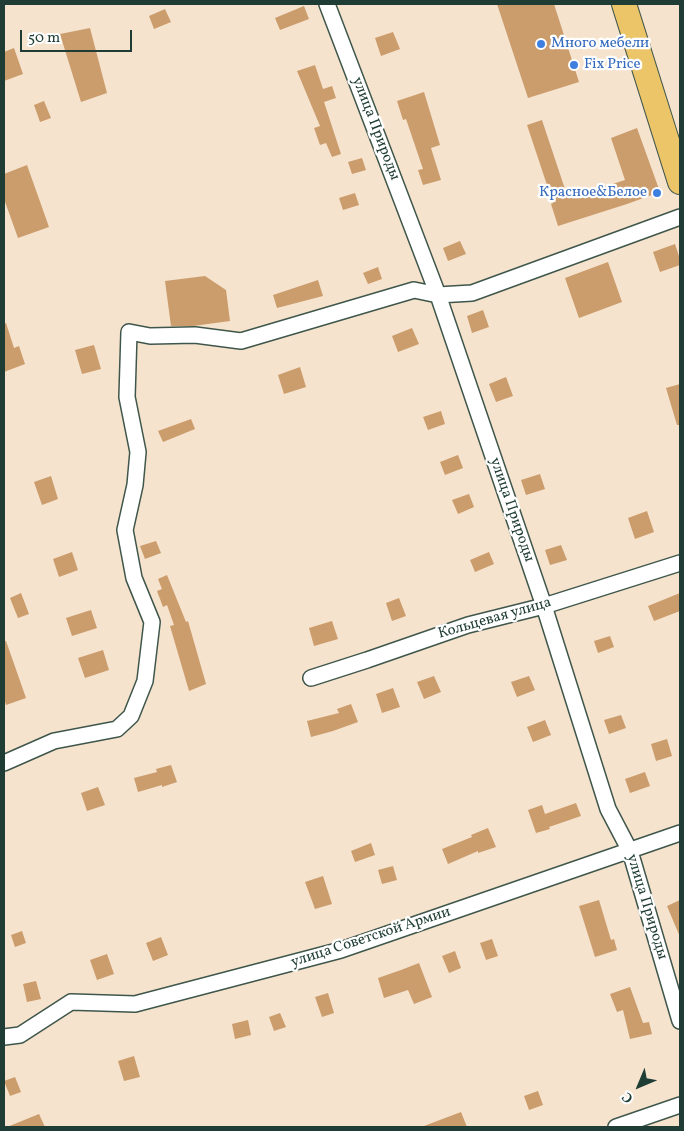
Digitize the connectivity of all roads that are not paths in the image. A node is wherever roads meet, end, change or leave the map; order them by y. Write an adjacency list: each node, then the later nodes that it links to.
1 (327, 4): 5 (street, улица Природы)
2 (624, 4): 3 (main road)
3 (680, 182)
4 (680, 217): 5 (street)
5 (438, 295): 7 (street, улица Природы); 9 (street)
6 (680, 563): 7 (street, Кольцевая улица)
7 (544, 606): 8 (street, Кольцевая улица); 11 (street, улица Природы)
8 (311, 678)
9 (4, 762)
10 (680, 833): 11 (street, улица Советской Армии)
11 (630, 851): 12 (street, улица Природы); 13 (street, улица Советской Армии)
12 (680, 1021)
13 (4, 1037)
14 (680, 1106): 15 (street)
15 (616, 1127)

